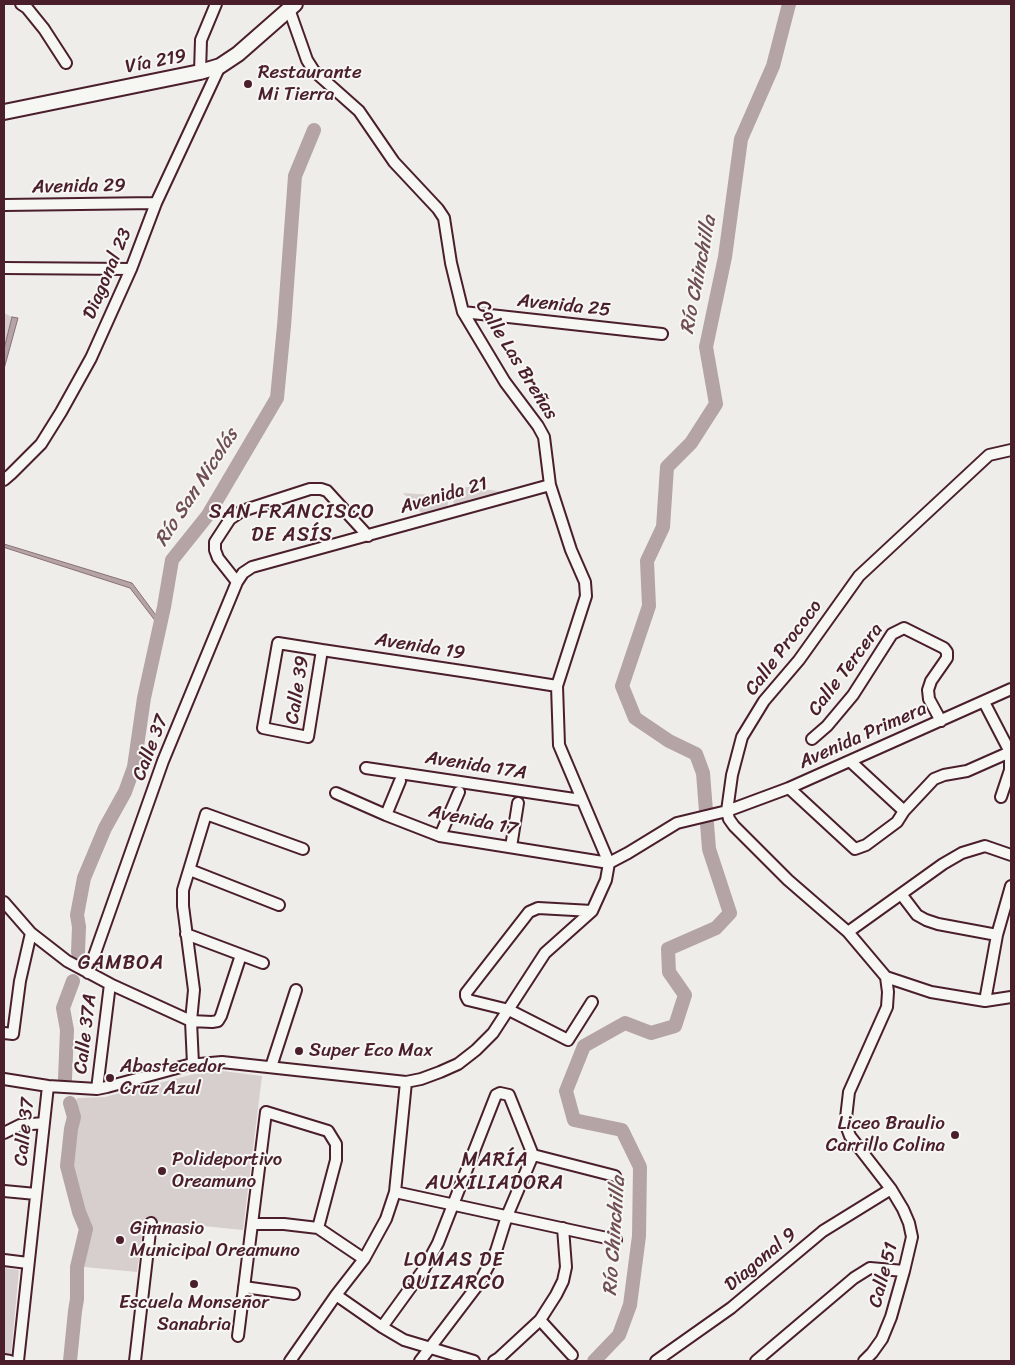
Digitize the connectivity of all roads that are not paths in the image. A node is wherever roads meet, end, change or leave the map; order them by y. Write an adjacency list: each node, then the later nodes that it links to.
1 (21, 4): 4 (street)
2 (216, 4): 6 (street)
3 (292, 6): 5 (main road, Vía 219); 12 (street, Calle Las Breñas)
4 (66, 63)
5 (220, 66): 6 (main road, Vía 219); 8 (street, Diagonal 23)
6 (200, 72): 7 (main road, Vía 219)
7 (4, 112)
8 (156, 203): 9 (street, Avenida 29); 11 (street, Diagonal 23)
9 (4, 205)
10 (4, 268): 11 (street)
11 (131, 269): 15 (street, Diagonal 23)
12 (463, 312): 13 (street, Avenida 25); 16 (street, Calle Las Breñas)
13 (662, 334)
14 (1011, 450): 36 (street, Calle Prococo)
15 (4, 480)
16 (550, 484): 17 (street, Avenida 21); 20 (street, Calle Las Breñas)
17 (368, 536): 18 (street, Avenida 21); 18 (street)
18 (237, 582): 56 (street, Calle 37)
19 (322, 650): 20 (street, Avenida 19); 24 (street, Calle 39); 24 (street, Avenida 19)
20 (557, 686): 34 (street, Calle Las Breñas)
21 (1011, 689): 22 (street, Avenida Primera)
22 (984, 702): 23 (street, Avenida Primera); 26 (street)
23 (941, 721): 25 (street, Calle Tercera); 27 (street, Avenida Primera)
24 (308, 737)
25 (812, 739)
26 (1010, 752): 33 (street); 37 (street)
27 (851, 762): 30 (street, Avenida Primera); 37 (street)
28 (366, 768): 34 (street, Avenida 17A)
29 (400, 781): 38 (street)
30 (789, 788): 36 (street, Avenida Primera); 37 (street)
31 (459, 792): 39 (street)
32 (336, 793): 38 (street, Avenida 17)
33 (1001, 797)
34 (581, 800): 43 (street, Calle Las Breñas)
35 (518, 803): 40 (street)
36 (727, 811): 43 (street); 50 (street)
37 (904, 811)
38 (386, 815): 39 (street, Avenida 17)
39 (440, 836): 40 (street, Avenida 17)
40 (511, 847): 43 (street, Avenida 17)
41 (303, 849): 44 (street)
42 (1011, 855): 46 (street)
43 (608, 863): 49 (street)
44 (190, 870): 48 (street); 52 (street)
45 (1011, 886): 53 (street)
46 (901, 894): 50 (street); 53 (street)
47 (4, 902): 51 (street)
48 (279, 905)
49 (592, 910): 63 (street); 63 (street)
50 (848, 932): 57 (street)
51 (31, 933): 56 (street); 65 (street)
52 (186, 934): 54 (street); 64 (street)
53 (997, 935): 61 (street)
54 (241, 955): 55 (street); 64 (street)
55 (263, 964)
56 (88, 973): 58 (street)
57 (886, 977): 61 (street); 76 (street, Calle 51)
58 (110, 984): 64 (street); 71 (street, Calle 37A)
59 (296, 990): 67 (street)
60 (1011, 997): 61 (street)
61 (985, 1001)
62 (592, 1002): 63 (street)
63 (509, 1010): 69 (street)
64 (191, 1021): 66 (street)
65 (8, 1034)
66 (193, 1064): 67 (street); 71 (street)
67 (271, 1067): 69 (street)
68 (4, 1079): 70 (street)
69 (406, 1082): 78 (street)
70 (48, 1086): 71 (street); 72 (street, Calle 37)
71 (97, 1089)
72 (44, 1123): 73 (street); 79 (street, Calle 37)
73 (4, 1133)
74 (533, 1155): 75 (street); 80 (street); 81 (street)
75 (615, 1176)
76 (890, 1189): 90 (street, Calle 51); 107 (street, Diagonal 9)
77 (4, 1191): 79 (street)
78 (395, 1192): 80 (street); 87 (street)
79 (36, 1194): 89 (street, Calle 37)
80 (452, 1203): 81 (street); 95 (street)
81 (507, 1216): 85 (street); 97 (street)
82 (151, 1223): 102 (street)
83 (252, 1224): 84 (street); 84 (street); 91 (street)
84 (318, 1228): 87 (street)
85 (563, 1228): 86 (street); 94 (street)
86 (616, 1240)
87 (364, 1259): 93 (street)
88 (4, 1260): 89 (street)
89 (28, 1263): 101 (street, Calle 37)
90 (904, 1271): 108 (street); 109 (street, Calle 51)
91 (244, 1287): 92 (street); 96 (street)
92 (294, 1294)
93 (336, 1295): 95 (street); 103 (street)
94 (540, 1320): 98 (street); 106 (street)
95 (382, 1327): 97 (street)
96 (238, 1336)
97 (431, 1349): 104 (street); 105 (street)
98 (572, 1355)
99 (4, 1360): 100 (street)
100 (10, 1361)
101 (18, 1361)
102 (135, 1361)
103 (290, 1361)
104 (420, 1361)
105 (474, 1361)
106 (494, 1361)
107 (656, 1361)
108 (756, 1361)
109 (864, 1361)

